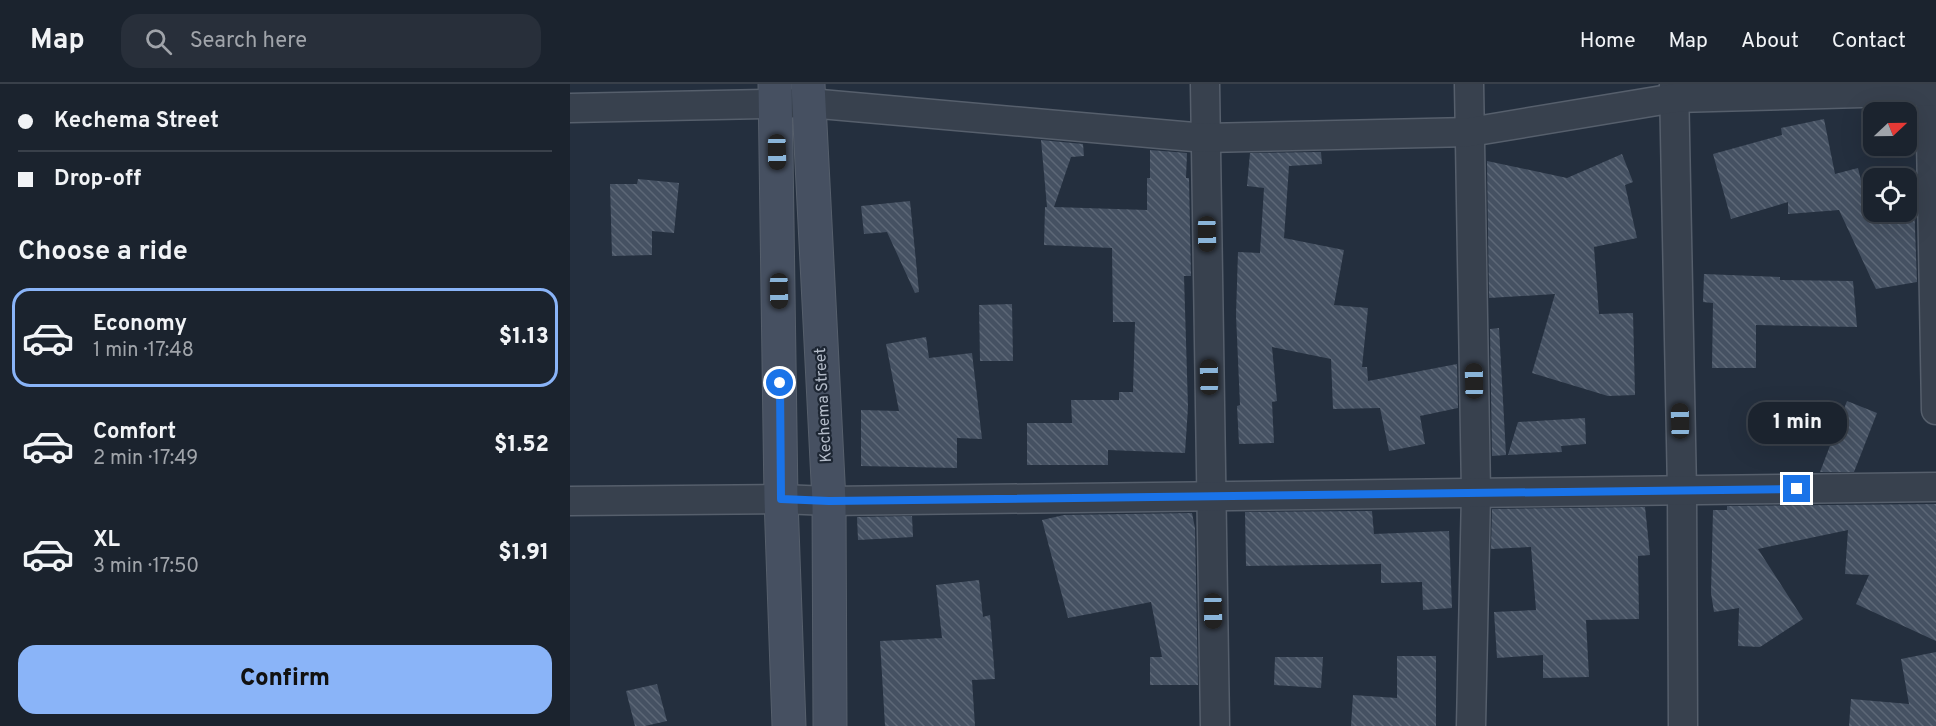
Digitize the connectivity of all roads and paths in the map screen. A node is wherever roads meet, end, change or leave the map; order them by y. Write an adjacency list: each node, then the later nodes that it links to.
1 (1205, 84): 9 (street)
2 (1469, 84): 8 (street)
3 (1932, 89): 4 (street); 10 (street)
4 (1675, 91): 8 (street); 12 (street)
5 (809, 94): 6 (street); 9 (street); 17 (street, Kechema Street)
6 (776, 95): 7 (street); 15 (street)
7 (570, 108)
8 (1470, 132): 9 (street); 13 (street)
9 (1205, 138): 14 (street)
10 (1936, 410)
11 (1936, 487): 12 (street)
12 (1682, 491): 13 (street); 22 (street)
13 (1476, 493): 14 (street); 21 (street)
14 (1211, 497): 17 (street); 20 (street)
15 (781, 499): 16 (street); 17 (street); 18 (street)
16 (570, 501)
17 (829, 501): 19 (street, Kechema Street)
18 (789, 726)
19 (830, 726)
20 (1215, 726)
21 (1471, 726)
22 (1683, 726)

